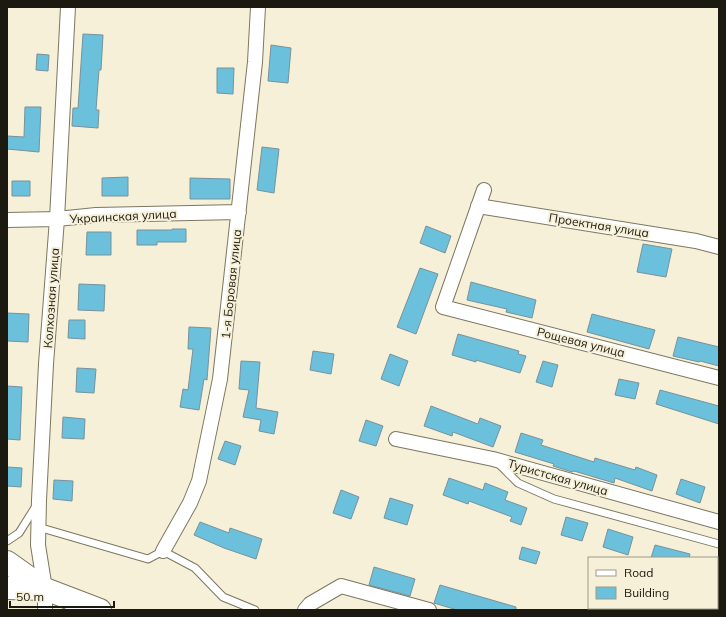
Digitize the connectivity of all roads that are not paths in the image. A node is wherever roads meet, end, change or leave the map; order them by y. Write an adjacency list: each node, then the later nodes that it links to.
1 (68, 7): 6 (street, Колхозная улица)
2 (258, 7): 5 (street, 1-я Боровая улица)
3 (484, 190): 4 (street)
4 (478, 206): 8 (street, Проектная улица); 9 (street, Рощевая улица)
5 (239, 212): 6 (street, Украинская улица); 17 (street, 1-я Боровая улица)
6 (57, 219): 7 (street, Украинская улица); 12 (street, Колхозная улица)
7 (7, 220)
8 (719, 247)
9 (719, 378)
10 (396, 439): 11 (street, Туристская улица)
11 (493, 459): 13 (street, Туристская улица); 16 (lane)
12 (39, 500): 14 (street, Колхозная улица); 15 (lane)
13 (719, 522)
14 (38, 527): 17 (lane); 20 (street, Колхозная улица)
15 (7, 541)
16 (719, 544)
17 (162, 551): 22 (lane)
18 (7, 562): 20 (highway)
19 (7, 588): 20 (highway)
20 (45, 600): 21 (highway)
21 (100, 610)
22 (255, 610)
23 (305, 610): 24 (street)
24 (429, 610)

